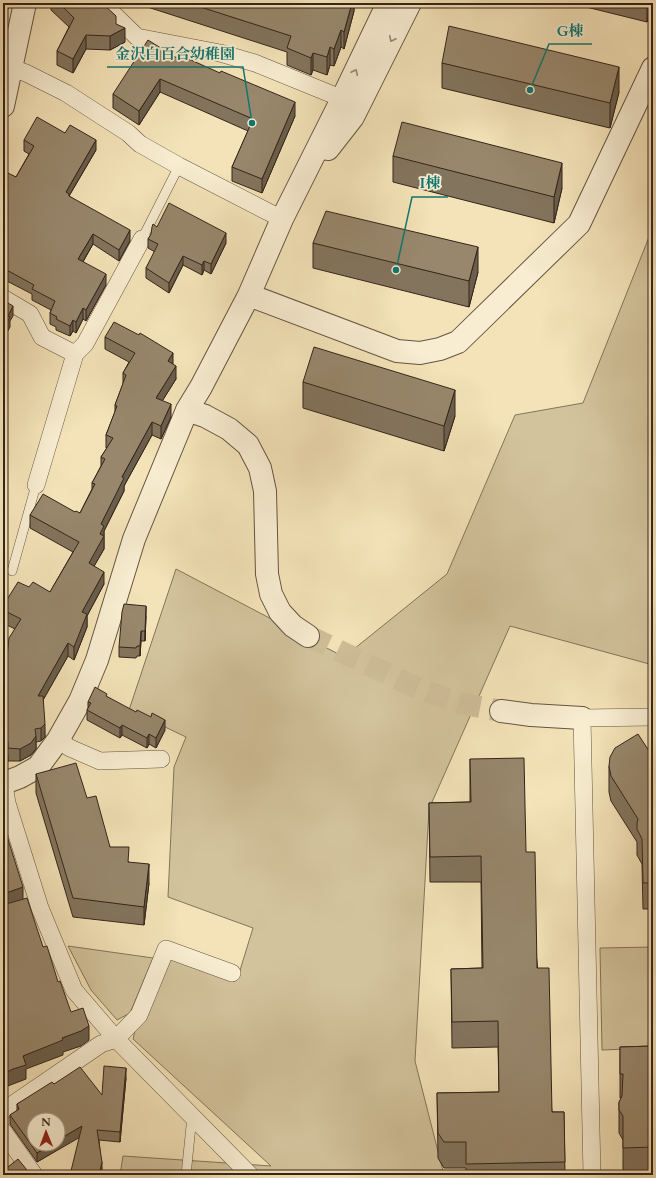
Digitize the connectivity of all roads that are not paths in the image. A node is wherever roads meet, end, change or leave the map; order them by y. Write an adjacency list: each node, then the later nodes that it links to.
1 (25, 3): 6 (street)
2 (102, 3): 7 (street)
3 (388, 3): 7 (street, one-way to 3)
4 (409, 3): 7 (street, one-way to 7)
5 (653, 68): 12 (street)
6 (8, 78): 8 (street); 9 (street)
7 (351, 102): 10 (street)
8 (3, 106)
9 (179, 166): 10 (street); 11 (lane)
10 (282, 219): 12 (street)
11 (142, 239): 14 (street)
12 (249, 295): 15 (street)
13 (3, 298): 14 (street)
14 (74, 354): 16 (street)
15 (187, 410): 18 (street); 22 (street)
16 (36, 485): 17 (lane)
17 (12, 570)
18 (308, 636)
19 (501, 711): 21 (street)
20 (653, 717): 21 (street)
21 (582, 718): 33 (street)
22 (58, 740): 23 (street); 24 (street)
23 (161, 759)
24 (3, 781): 26 (street)
25 (232, 973): 26 (street)
26 (116, 1039): 27 (street); 28 (street)
27 (3, 1111)
28 (192, 1116): 31 (lane); 32 (street)
29 (3, 1131): 30 (street)
30 (34, 1175)
31 (186, 1175)
32 (250, 1175)
33 (592, 1175)

